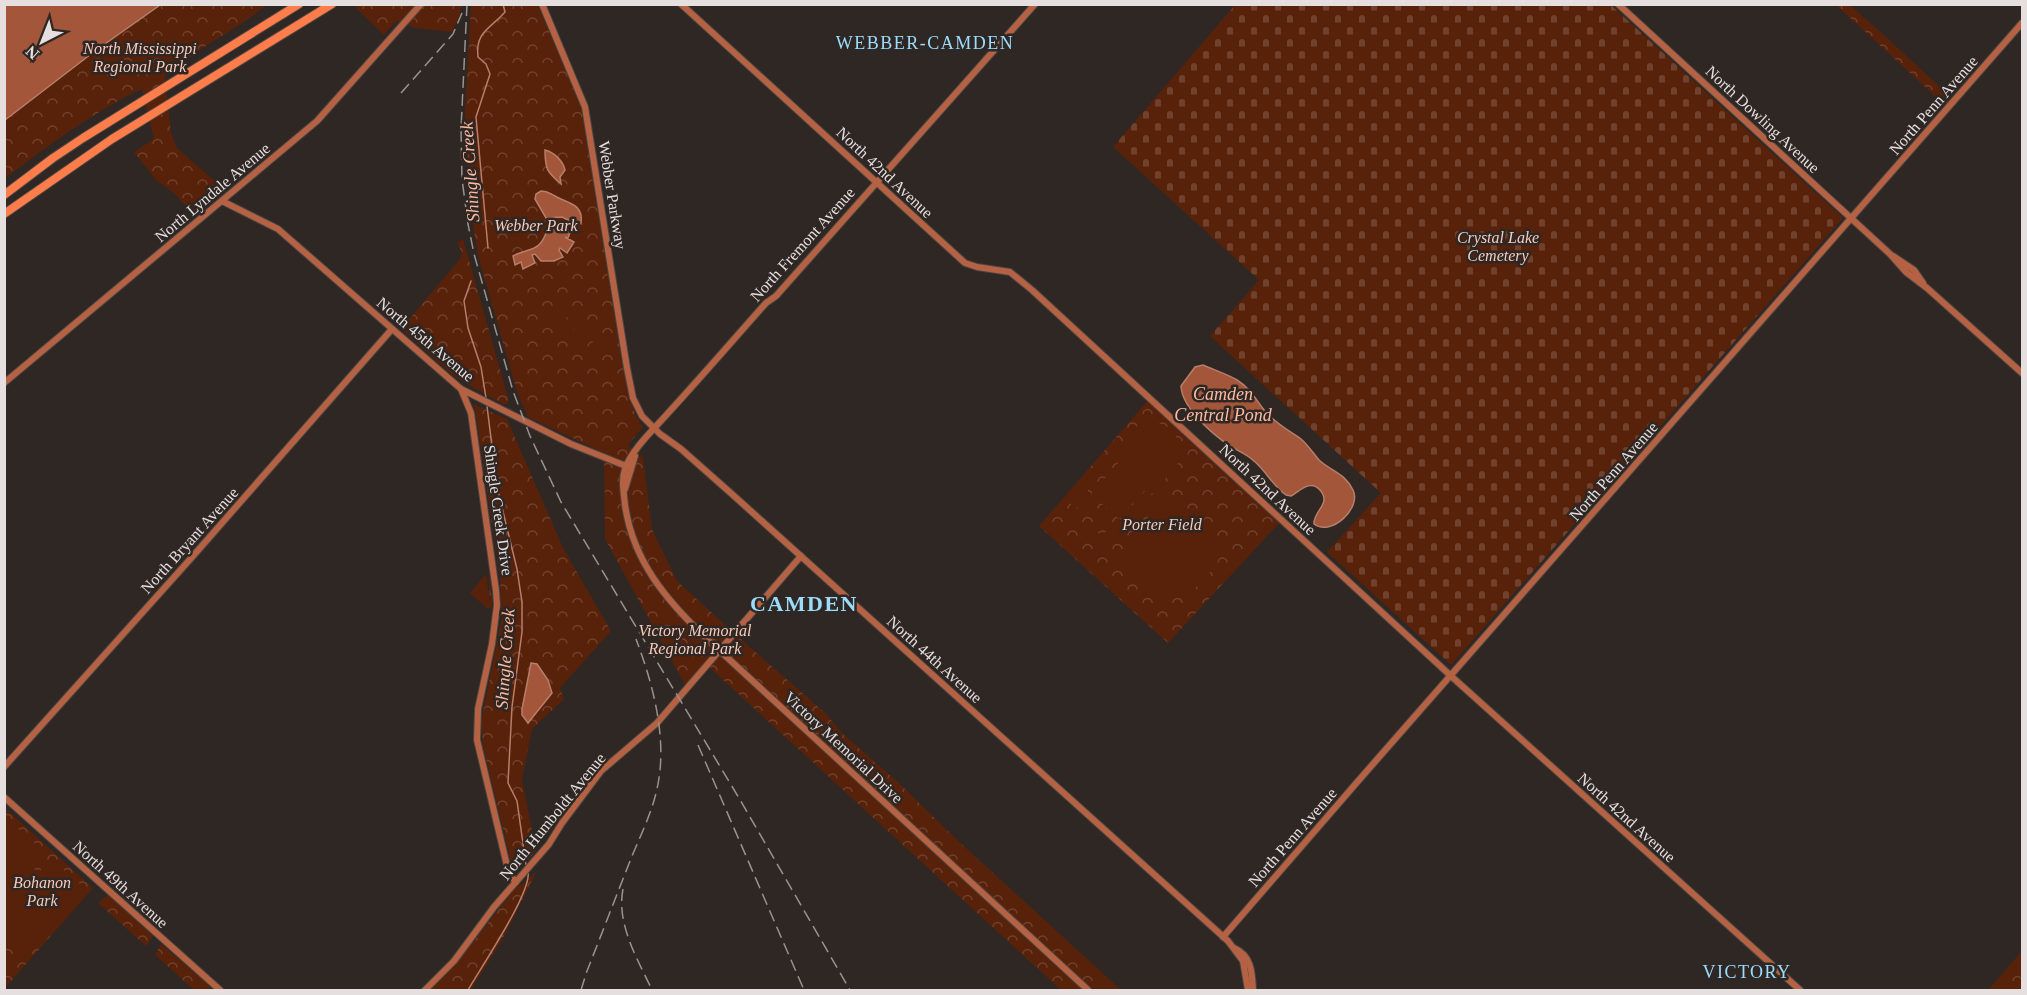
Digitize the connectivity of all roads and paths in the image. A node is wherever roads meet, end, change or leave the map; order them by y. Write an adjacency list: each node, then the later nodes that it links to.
1 (299, 4): 10 (highway)
2 (332, 4): 12 (highway)
3 (422, 4): 11 (street, North Lyndale Avenue)
4 (542, 4): 18 (street, Webber Parkway)
5 (681, 4): 9 (street, North 42nd Avenue)
6 (1035, 4): 9 (street, North Fremont Avenue)
7 (1618, 4): 13 (street, North Dowling Avenue)
8 (2022, 23): 13 (street, North Penn Avenue)
9 (876, 182): 19 (street, North Fremont Avenue); 24 (street, North 42nd Avenue)
10 (4, 195)
11 (222, 201): 14 (street, North 45th Avenue); 16 (street, North Lyndale Avenue)
12 (4, 216)
13 (1852, 218): 15 (street, North Dowling Avenue); 24 (street, North Penn Avenue)
14 (392, 329): 17 (street, North 45th Avenue); 25 (street, North Bryant Avenue)
15 (2022, 373)
16 (4, 383)
17 (460, 388): 21 (street, North 45th Avenue); 27 (street, Shingle Creek Drive)
18 (633, 398): 19 (street, North 44th Avenue)
19 (655, 429): 20 (street, North Fremont Avenue); 22 (street, North 44th Avenue)
20 (638, 449): 21 (street, Victory Memorial Drive)
21 (628, 467): 23 (street, Victory Memorial Drive)
22 (801, 556): 23 (street, North Humboldt Avenue); 28 (street, North 44th Avenue)
23 (719, 651): 27 (street, North Humboldt Avenue); 32 (street, Victory Memorial Drive)
24 (1451, 676): 28 (street, North Penn Avenue); 35 (street, North 42nd Avenue)
25 (4, 767)
26 (4, 797): 30 (street, North 49th Avenue)
27 (516, 882): 31 (street, North Humboldt Avenue)
28 (1223, 938): 29 (street, North 44th Avenue)
29 (1233, 947): 33 (street); 34 (street)
30 (220, 990)
31 (425, 990)
32 (1088, 990)
33 (1248, 990)
34 (1253, 990)
35 (1800, 990)

